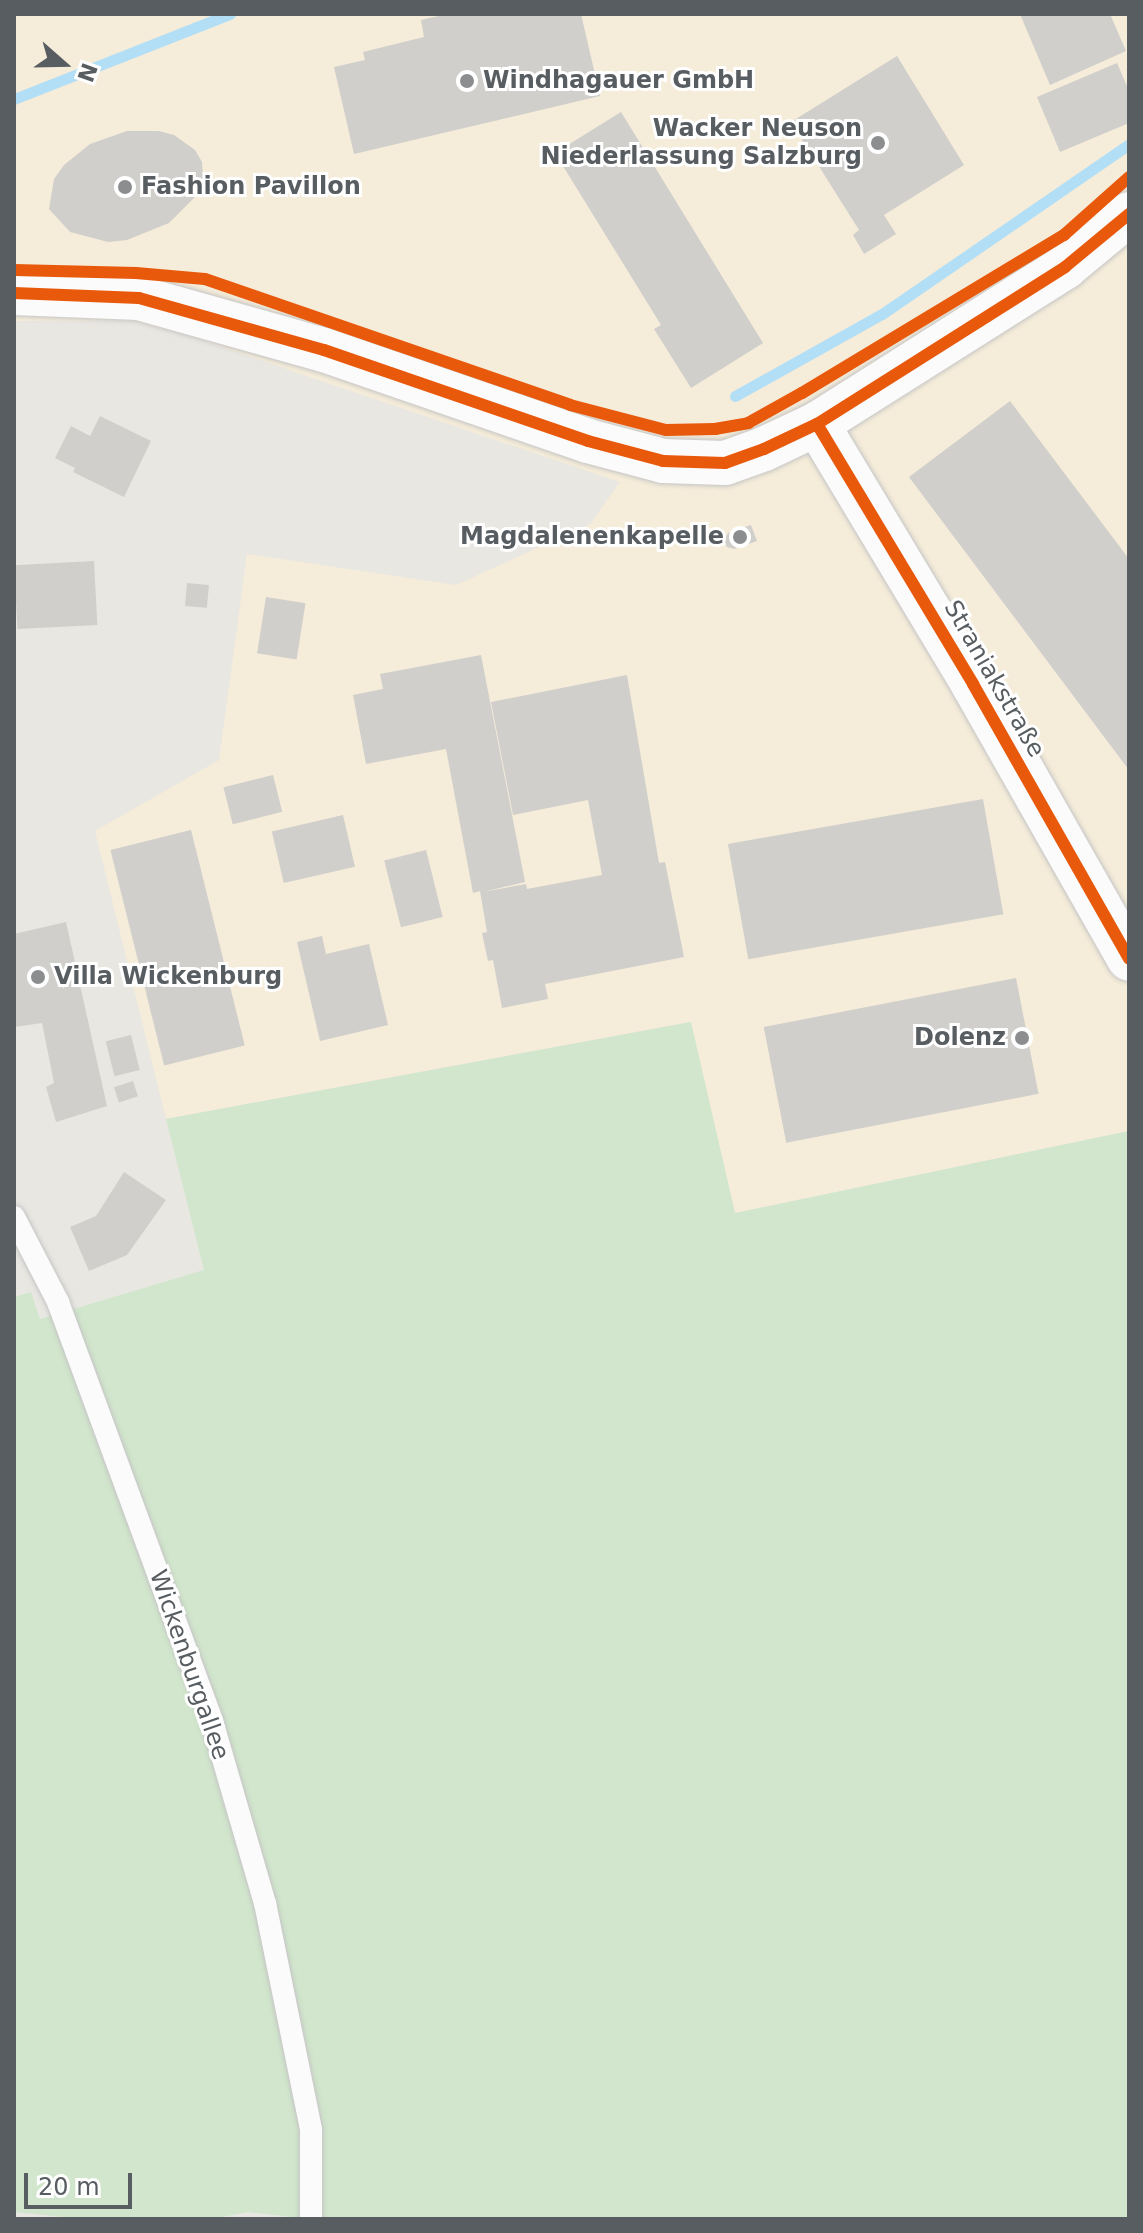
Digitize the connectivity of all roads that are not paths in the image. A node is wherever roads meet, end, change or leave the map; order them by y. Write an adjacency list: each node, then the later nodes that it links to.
1 (1129, 214): 3 (street)
2 (14, 293): 3 (street)
3 (817, 424): 4 (street, Straniakstraße)
4 (1129, 959)
5 (14, 1217): 6 (lane, Wickenburgallee)
6 (311, 2219)

